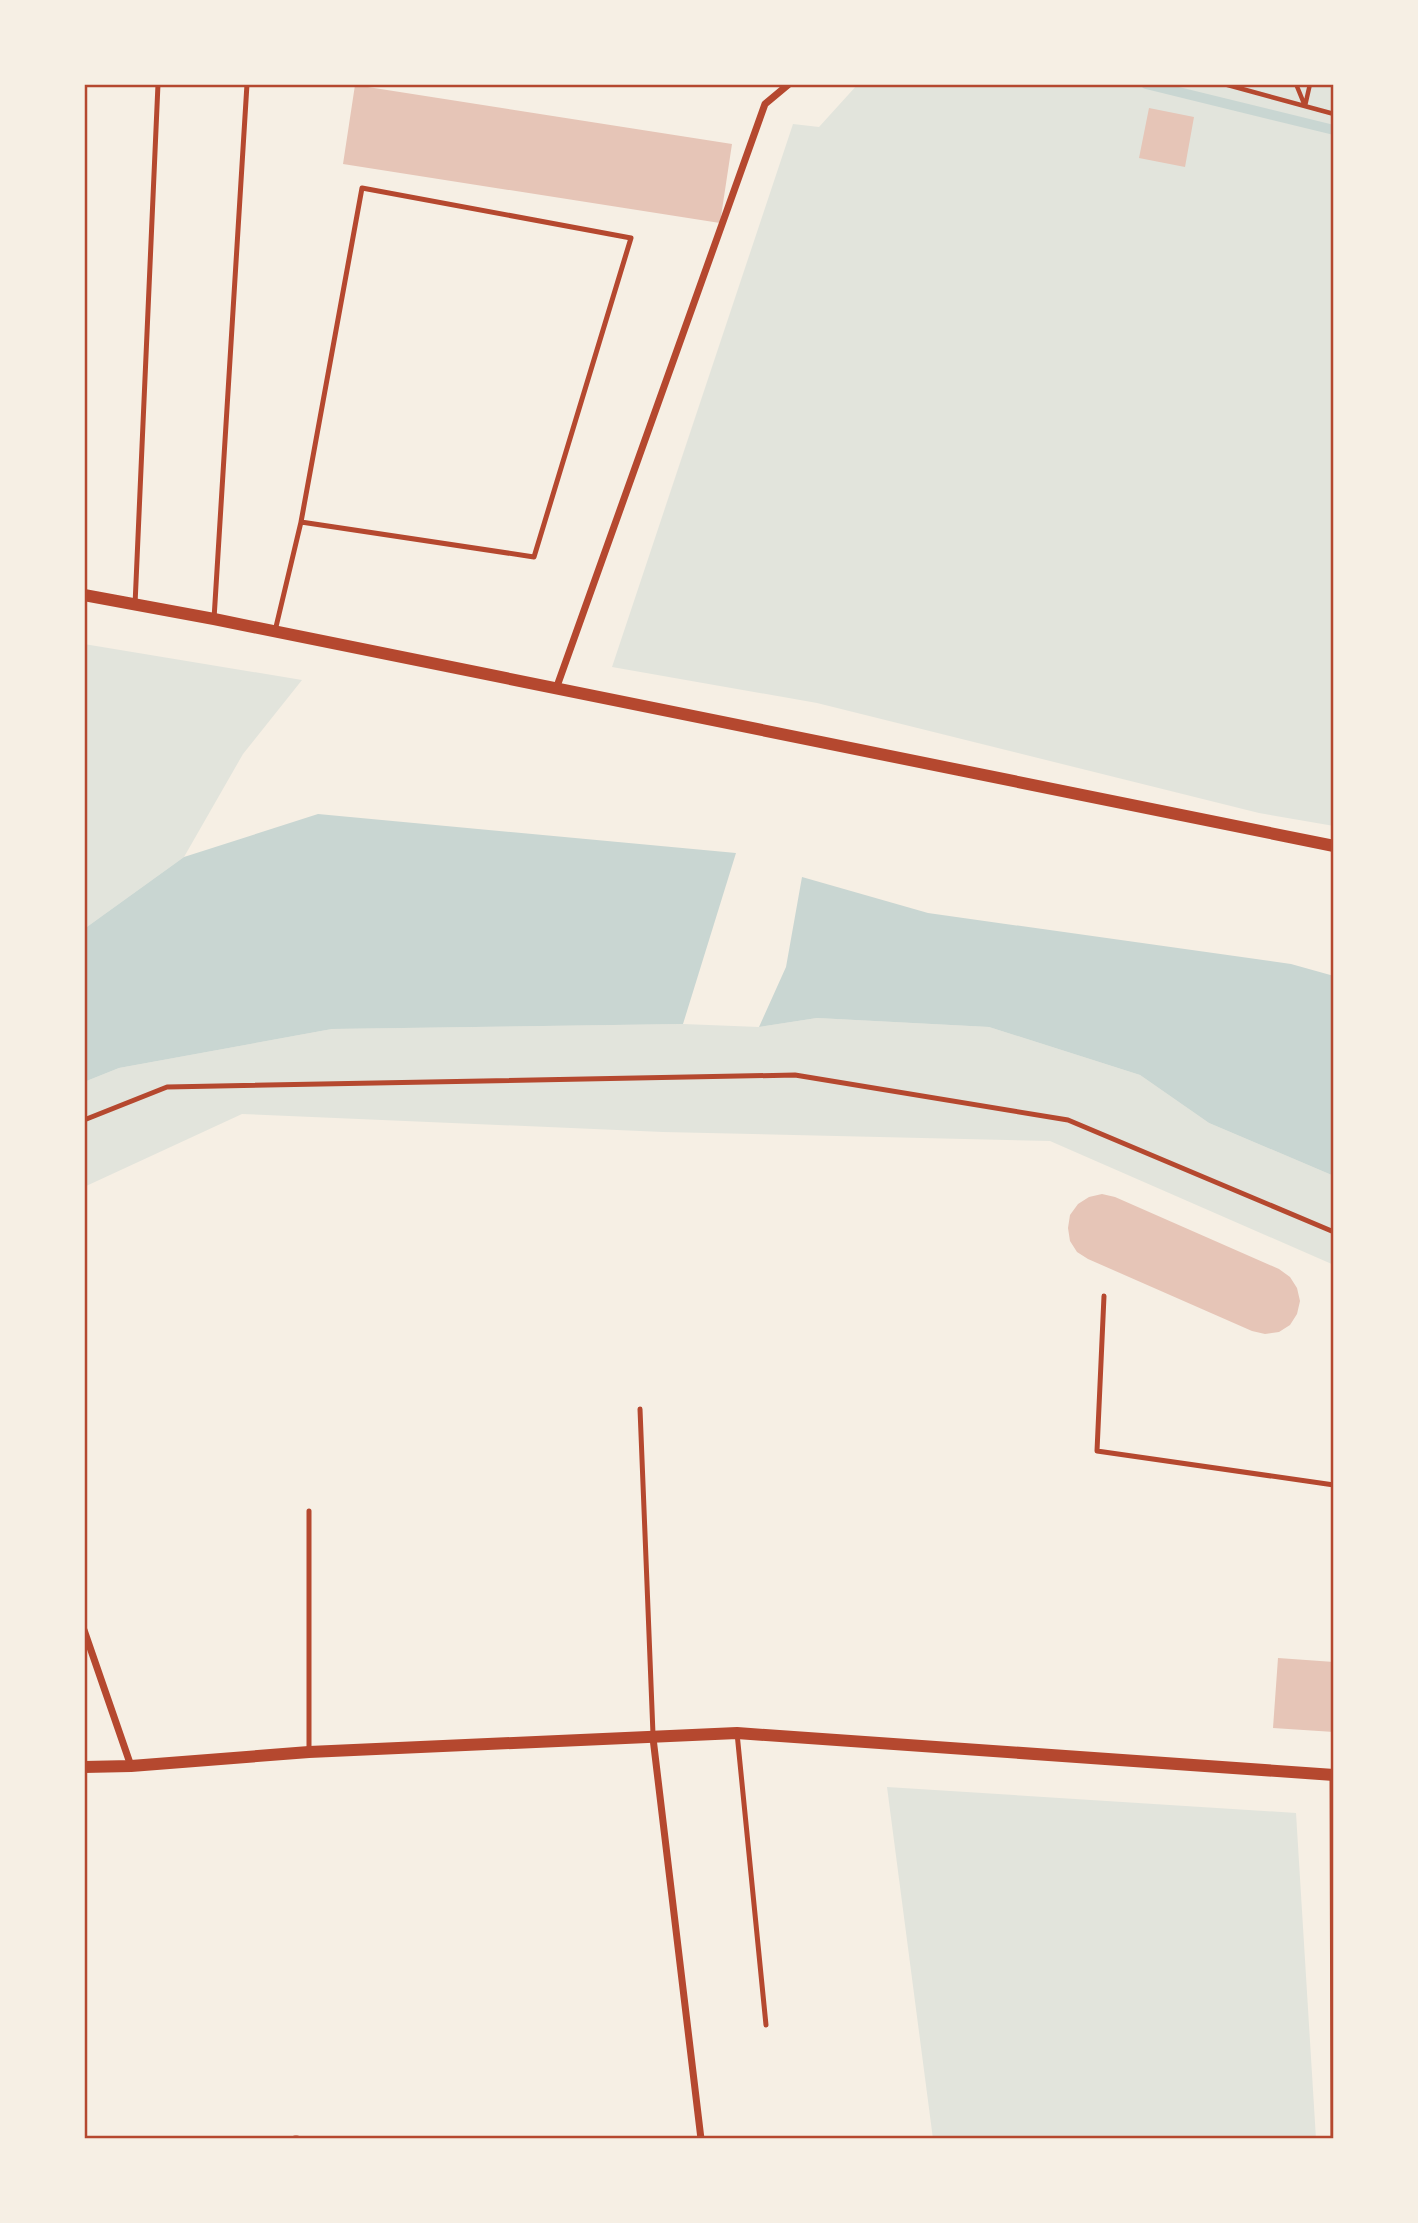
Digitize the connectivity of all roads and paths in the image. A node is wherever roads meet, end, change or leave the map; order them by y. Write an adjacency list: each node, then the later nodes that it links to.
1 (158, 84): 11 (lane)
2 (247, 84): 12 (lane)
3 (789, 84): 14 (street)
4 (1224, 84): 7 (path)
5 (1296, 84): 7 (path)
6 (1310, 84): 7 (path)
7 (1305, 106): 8 (path)
8 (1334, 114)
9 (301, 522): 9 (lane); 13 (lane)
10 (84, 595): 11 (street)
11 (135, 605): 12 (street)
12 (214, 619): 13 (street)
13 (275, 631): 14 (street)
14 (556, 689): 15 (street)
15 (1334, 846)
16 (84, 1121): 17 (lane)
17 (1334, 1232)
18 (1104, 1296): 20 (lane)
19 (640, 1409): 24 (lane)
20 (1334, 1485)
21 (309, 1511): 25 (lane)
22 (84, 1630): 26 (street)
23 (737, 1733): 24 (street); 28 (street); 29 (lane)
24 (653, 1738): 25 (street); 30 (street)
25 (309, 1752): 26 (street)
26 (131, 1766): 27 (street)
27 (84, 1767)
28 (1333, 1775): 31 (lane)
29 (766, 2025)
30 (701, 2139)
31 (1333, 2139)

